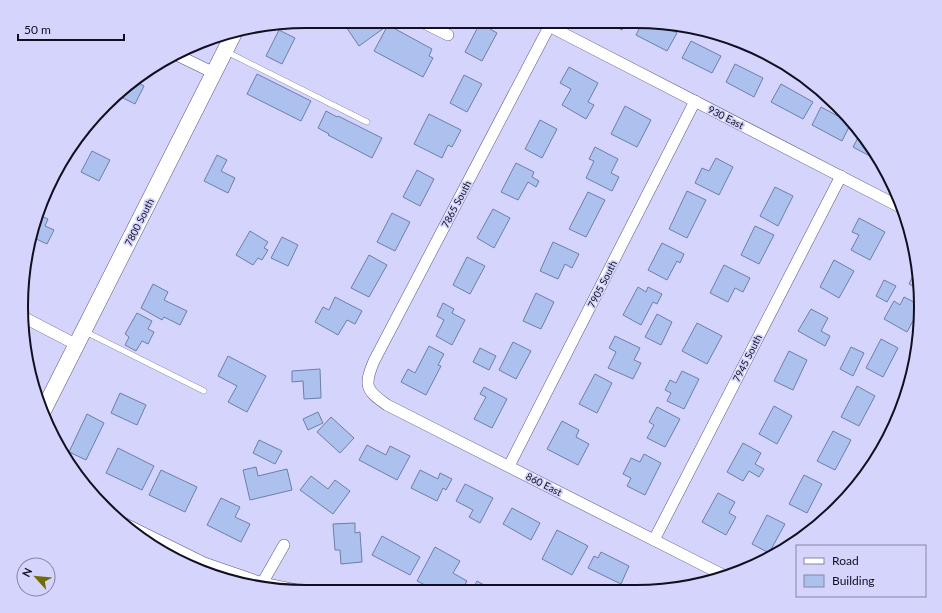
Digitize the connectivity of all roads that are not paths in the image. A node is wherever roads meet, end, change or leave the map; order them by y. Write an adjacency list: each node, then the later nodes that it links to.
1 (434, 28): 4 (street)
2 (548, 28): 15 (street, 7865 South)
3 (558, 28): 9 (street, 930 East)
4 (448, 35)
5 (232, 38): 6 (main road, 7800 South)
6 (225, 51): 8 (main road, 7800 South); 10 (lane)
7 (182, 57): 8 (street)
8 (214, 73): 14 (main road, 7800 South)
9 (695, 101): 11 (street, 930 East); 18 (street, 7905 South)
10 (367, 122)
11 (841, 176): 12 (street, 930 East); 20 (street, 7945 South)
12 (894, 204)
13 (29, 320): 14 (street)
14 (80, 338): 16 (lane); 17 (main road, 7800 South)
15 (367, 386): 18 (street, 860 East)
16 (204, 391)
17 (47, 406)
18 (509, 466): 20 (street, 860 East)
19 (149, 536): 23 (street)
20 (654, 540): 22 (street, 860 East)
21 (284, 545): 24 (street)
22 (718, 572)
23 (243, 578)
24 (263, 582)

